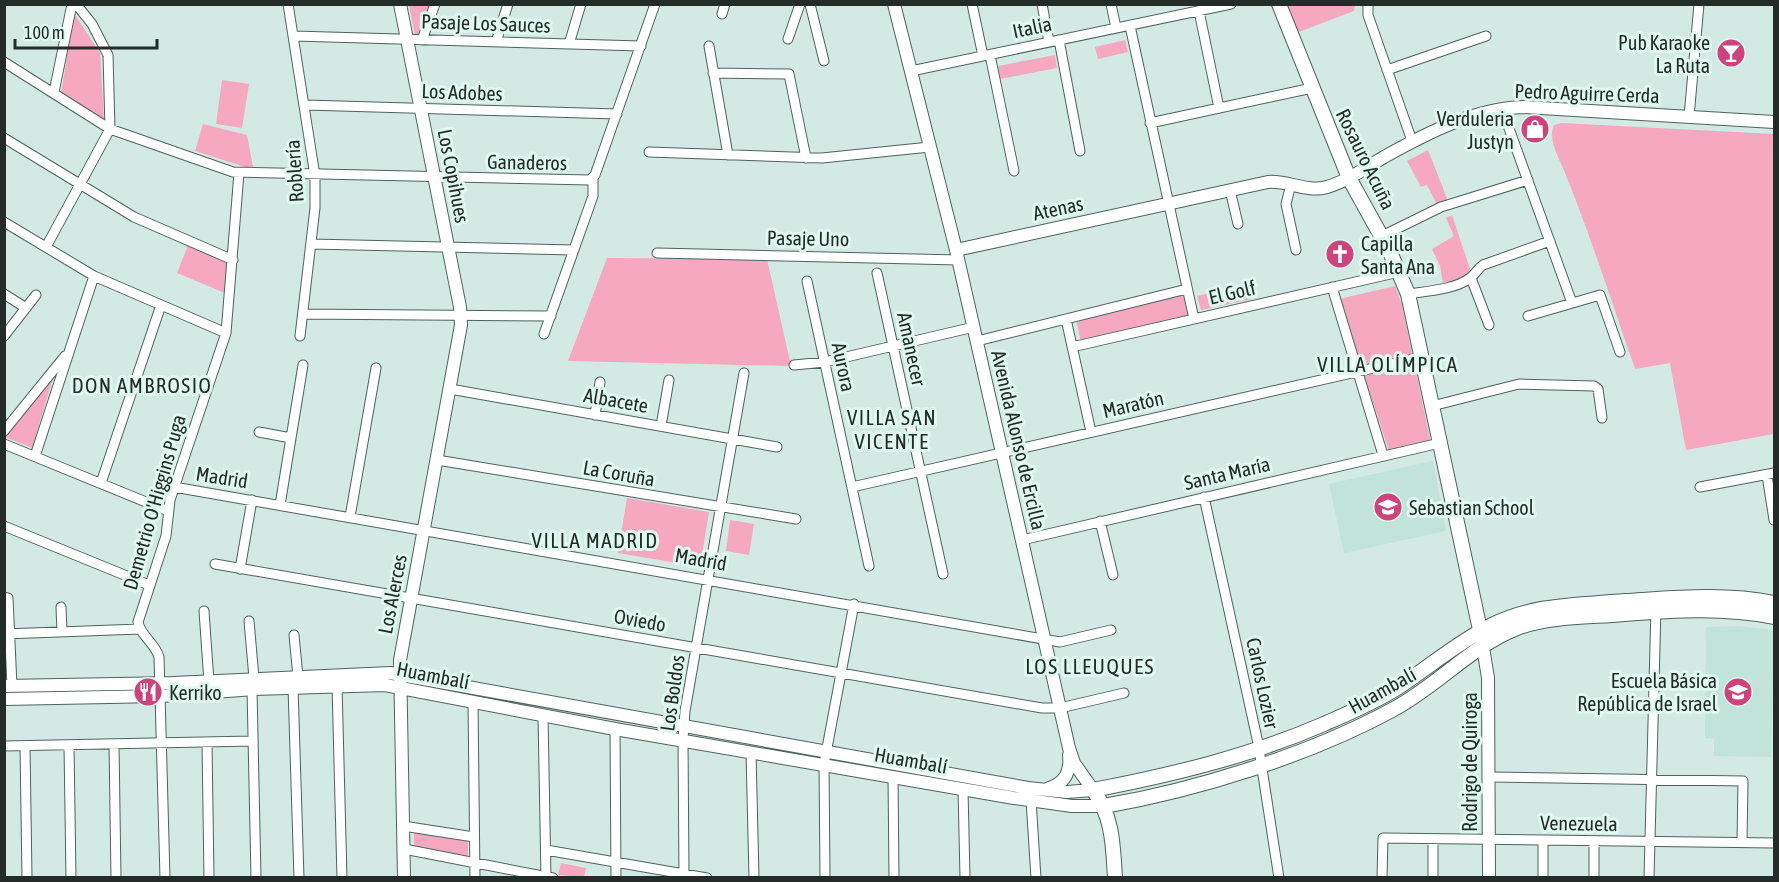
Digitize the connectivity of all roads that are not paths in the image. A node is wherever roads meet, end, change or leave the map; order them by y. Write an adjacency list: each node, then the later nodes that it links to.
1 (74, 4): 40 (street); 49 (street)
2 (288, 4): 23 (street, Roblería)
3 (400, 4): 25 (street, Los Copihues)
4 (435, 4): 27 (street)
5 (508, 4): 29 (street)
6 (581, 4): 30 (street)
7 (655, 4): 31 (street, Ganaderos)
8 (800, 4): 26 (street)
9 (810, 4): 34 (street)
10 (894, 4): 37 (street, Avenida Alonso de Ercilla)
11 (972, 4): 33 (street)
12 (1042, 4): 28 (street)
13 (1111, 4): 22 (street)
14 (1231, 4): 20 (street, Italia)
15 (1279, 4): 39 (main road, Rosauro Acuña)
16 (1378, 4): 18 (street)
17 (1699, 4): 46 (street)
18 (1368, 6): 36 (street)
19 (1183, 9): 20 (street, Italia); 21 (street, Italia)
20 (1199, 11): 43 (street)
21 (1130, 26): 22 (street, Italia); 48 (street)
22 (1116, 28): 28 (street, Italia)
23 (294, 36): 25 (street, Pasaje Los Sauces); 41 (street, Roblería)
24 (1486, 36): 36 (street)
25 (407, 39): 27 (street, Pasaje Los Sauces); 42 (street, Los Copihues)
26 (788, 39)
27 (422, 40): 29 (street, Pasaje Los Sauces)
28 (1054, 41): 33 (street, Italia); 53 (street)
29 (496, 42): 30 (street, Pasaje Los Sauces)
30 (568, 44): 31 (street, Pasaje Los Sauces)
31 (641, 46): 45 (street, Ganaderos)
32 (709, 46): 38 (street)
33 (986, 55): 37 (street, Italia); 57 (street)
34 (824, 61)
35 (4, 62): 40 (street, Ganaderos)
36 (1387, 70): 51 (street)
37 (911, 71): 52 (street, Avenida Alonso de Ercilla)
38 (713, 73): 55 (street); 56 (street)
39 (1312, 88): 43 (street); 60 (main road, Rosauro Acuña)
40 (54, 92): 49 (street, Ganaderos)
41 (306, 105): 42 (street, Los Adobes); 59 (street, Roblería)
42 (421, 108): 45 (street, Los Adobes); 61 (street, Los Copihues)
43 (1219, 108): 48 (street)
44 (1502, 109): 46 (street, Pedro Aguirre Cerda); 51 (street, Pedro Aguirre Cerda); 63 (street)
45 (617, 114): 62 (street, Ganaderos)
46 (1689, 117): 47 (street, Pedro Aguirre Cerda)
47 (1774, 122)
48 (1150, 123): 67 (street)
49 (110, 129): 58 (street, Ganaderos); 65 (street)
50 (4, 138): 65 (street)
51 (1412, 141): 60 (street, Pedro Aguirre Cerda)
52 (930, 147): 56 (street); 78 (street, Avenida Alonso de Ercilla)
53 (1080, 151)
54 (649, 152): 55 (street)
55 (728, 155): 56 (street)
56 (806, 158)
57 (1014, 171)
58 (239, 173): 59 (street, Ganaderos); 79 (street, Demetrio O'Higgins Puga)
59 (315, 176): 61 (street, Ganaderos); 72 (street, Roblería)
60 (1349, 177): 64 (street, Pedro Aguirre Cerda); 70 (main road, Rosauro Acuña)
61 (434, 178): 62 (street, Ganaderos); 74 (street, Los Copihues)
62 (593, 179): 75 (street)
63 (1528, 180): 70 (street); 71 (street)
64 (1291, 184): 66 (street, Pedro Aguirre Cerda); 76 (street)
65 (81, 185): 73 (street); 79 (street)
66 (1230, 190): 67 (street, Pedro Aguirre Cerda); 69 (street)
67 (1168, 204): 78 (street, Atenas); 86 (street)
68 (4, 222): 73 (street)
69 (1238, 224)
70 (1382, 236): 80 (main road, Rosauro Acuña)
71 (1550, 241): 83 (street); 90 (street)
72 (311, 244): 74 (street); 93 (street, Roblería)
73 (46, 247): 82 (street)
74 (448, 247): 75 (street); 94 (street, Los Copihues)
75 (574, 250): 95 (street)
76 (1296, 250)
77 (657, 253): 78 (street, Pasaje Uno)
78 (958, 255): 100 (street, Avenida Alonso de Ercilla)
79 (233, 260): 101 (street, Demetrio O'Higgins Puga)
80 (1399, 272): 85 (street, El Golf); 88 (main road, Rosauro Acuña)
81 (877, 273): 106 (street, Amanecer)
82 (94, 276): 91 (street); 108 (street)
83 (1471, 278): 88 (street); 99 (street)
84 (807, 281): 112 (street, Aurora)
85 (1332, 287): 98 (street, El Golf); 116 (street)
86 (1187, 289): 97 (street, El Golf); 98 (street)
87 (4, 294): 92 (street)
88 (1408, 294): 111 (main road, Rosauro Acuña)
89 (36, 295): 92 (street)
90 (1572, 303): 96 (street); 109 (street)
91 (161, 305): 101 (street); 139 (street)
92 (26, 308): 103 (street)
93 (303, 314): 94 (street); 104 (street, Roblería)
94 (461, 316): 95 (street); 110 (street, Los Copihues)
95 (550, 316): 102 (street)
96 (1528, 316)
97 (1066, 319): 105 (street, El Golf); 107 (street)
98 (1194, 319): 107 (street, El Golf)
99 (1489, 325)
100 (974, 327): 105 (street, Avenida Alonso de Ercilla); 106 (street)
101 (226, 333): 142 (street, Demetrio O'Higgins Puga)
102 (544, 334)
103 (4, 336)
104 (300, 336)
105 (977, 341): 133 (street, Avenida Alonso de Ercilla)
106 (893, 346): 112 (street); 137 (street, Amanecer)
107 (1072, 347): 127 (street)
108 (70, 349): 125 (street); 135 (street)
109 (1620, 352)
110 (456, 356): 120 (street, Los Alerces)
111 (1422, 357): 116 (street, Maratón); 121 (main road, Rosauro Acuña)
112 (825, 362): 114 (street); 140 (street, Aurora)
113 (303, 365): 128 (street)
114 (794, 365)
115 (376, 368): 148 (street)
116 (1358, 371): 127 (street, Maratón); 134 (street)
117 (744, 373): 129 (street, Los Boldos)
118 (669, 380): 124 (street)
119 (600, 382): 122 (street)
120 (450, 389): 122 (street, Albacete); 136 (street, Los Alerces)
121 (1432, 406): 123 (street); 130 (main road, Rosauro Acuña)
122 (595, 415): 124 (street, Albacete)
123 (1602, 418)
124 (661, 426): 129 (street, Albacete)
125 (4, 431)
126 (259, 432): 128 (street)
127 (1091, 432): 133 (street, Maratón)
128 (291, 438): 145 (street)
129 (732, 439): 132 (street, Albacete); 146 (street, Los Boldos)
130 (1440, 443): 134 (street, Santa María); 173 (main road, Rosauro Acuña)
131 (4, 444): 135 (street)
132 (777, 447)
133 (1002, 452): 137 (street, Maratón); 154 (street, Avenida Alonso de Ercilla)
134 (1383, 455): 143 (street, Santa María)
135 (34, 456): 139 (street)
136 (437, 460): 146 (street, La Coruña); 153 (street, Los Alerces)
137 (920, 471): 140 (street, Maratón); 158 (street, Amanecer)
138 (1771, 474): 141 (street); 150 (street)
139 (101, 483): 147 (street)
140 (852, 487): 156 (street, Aurora)
141 (1700, 487)
142 (174, 488): 144 (street, Madrid); 147 (street, Demetrio O'Higgins Puga)
143 (1204, 497): 151 (street, Santa María); 205 (street, Carlos Lozier)
144 (252, 500): 145 (street, Madrid); 157 (street)
145 (280, 505): 148 (street, Madrid)
146 (720, 507): 149 (street, La Coruña); 160 (street, Los Boldos)
147 (168, 511): 161 (street, Demetrio O'Higgins Puga)
148 (350, 517): 153 (street, Madrid)
149 (796, 519)
150 (1774, 520)
151 (1101, 521): 154 (street, Santa María); 159 (street)
152 (4, 526): 161 (street)
153 (424, 530): 160 (street, Madrid); 163 (street, Los Alerces)
154 (1022, 540): 177 (street, Avenida Alonso de Ercilla)
155 (214, 564): 157 (street, Oviedo)
156 (869, 566)
157 (240, 568): 163 (street, Oviedo)
158 (943, 574)
159 (1113, 575)
160 (708, 579): 165 (street, Madrid); 179 (street, Los Boldos)
161 (149, 585): 171 (street, Demetrio O'Higgins Puga)
162 (6, 598): 175 (street)
163 (411, 598): 179 (street, Oviedo); 182 (street, Los Alerces)
164 (1774, 603): 166 (main road, Huambalí)
165 (854, 604): 177 (street, Madrid); 180 (street)
166 (1656, 606): 169 (main road, Huambalí); 173 (main road, Huambalí); 178 (main road, Huambalí); 211 (street)
167 (61, 607): 174 (street)
168 (204, 611): 181 (street)
169 (1774, 616)
170 (249, 621): 184 (street)
171 (140, 629): 174 (street); 187 (street)
172 (1111, 630): 177 (street, Madrid)
173 (1480, 631): 178 (main road, Rosauro Acuña); 205 (main road, Huambalí)
174 (62, 632): 175 (street)
175 (7, 634): 186 (street)
176 (294, 635): 183 (street)
177 (1044, 637): 191 (street, Avenida Alonso de Ercilla)
178 (1483, 647): 208 (main road, Huambalí); 210 (street, Rodrigo de Quiroga)
179 (696, 648): 180 (street, Oviedo); 193 (street, Los Boldos)
180 (841, 673): 191 (street, Oviedo); 204 (street)
181 (209, 681): 184 (street, Huambalí); 187 (street, Huambalí)
182 (399, 681): 183 (street, Huambalí); 185 (street, Huambalí); 190 (street, Huambalí); 193 (street, Huambalí); 217 (street, Los Alerces)
183 (296, 682): 184 (street, Huambalí); 185 (street, Huambalí); 238 (street)
184 (253, 683): 187 (street, Huambalí); 196 (street)
185 (337, 685): 239 (street)
186 (8, 686): 187 (street, Huambalí)
187 (161, 690): 189 (street, Huambalí); 198 (street)
188 (1124, 693): 191 (street, Oviedo)
189 (4, 699)
190 (473, 703): 192 (street, Huambalí); 218 (street)
191 (1060, 708): 203 (street, Avenida Alonso de Ercilla)
192 (543, 715): 194 (street, Huambalí); 227 (street)
193 (684, 725): 195 (street, Los Boldos); 204 (street, Huambalí)
194 (615, 729): 195 (street, Huambalí); 228 (street)
195 (683, 740): 206 (street, Huambalí); 230 (street, Los Boldos)
196 (253, 741): 197 (street); 237 (street)
197 (207, 742): 198 (street); 236 (street)
198 (162, 743): 199 (street); 235 (street)
199 (114, 744): 200 (street); 234 (street)
200 (69, 745): 202 (street); 233 (street)
201 (4, 746): 202 (street)
202 (25, 746): 232 (street)
203 (1069, 748): 213 (street); 214 (street, Avenida Alonso de Ercilla)
204 (827, 750): 207 (street); 213 (street, Huambalí)
205 (1259, 750): 208 (street, Carlos Lozier); 214 (main road, Huambalí)
206 (752, 752): 207 (street, Huambalí); 244 (street)
207 (824, 764): 209 (street, Huambalí); 245 (street)
208 (1262, 765): 216 (main road, Huambalí); 250 (street, Carlos Lozier)
209 (893, 776): 212 (street, Huambalí); 246 (street)
210 (1490, 777): 211 (street); 220 (street, Rodrigo de Quiroga)
211 (1652, 779): 223 (street); 224 (street)
212 (963, 789): 215 (street, Huambalí); 247 (street)
213 (1039, 790): 214 (street, Huambalí)
214 (1093, 790): 216 (main road, Avenida Alonso de Ercilla)
215 (1031, 800): 216 (street, Huambalí); 248 (street)
216 (1104, 806): 249 (main road, Avenida Alonso de Ercilla)
217 (403, 826): 218 (street); 226 (street, Los Alerces)
218 (474, 837): 229 (street)
219 (1433, 839): 220 (street, Venezuela); 251 (street, Venezuela); 252 (street)
220 (1489, 840): 221 (street, Venezuela); 253 (street, Rodrigo de Quiroga)
221 (1543, 840): 222 (street, Venezuela); 254 (street)
222 (1594, 841): 223 (street, Venezuela); 255 (street)
223 (1650, 841): 224 (street, Venezuela); 256 (street)
224 (1742, 842): 225 (street, Venezuela)
225 (1774, 843)
226 (404, 849): 229 (street); 240 (street, Los Alerces)
227 (546, 850): 228 (street); 231 (street)
228 (616, 862): 230 (street); 242 (street)
229 (475, 863): 231 (street); 241 (street)
230 (684, 876): 243 (street)
231 (549, 877)
232 (27, 878)
233 (71, 878)
234 (116, 878)
235 (165, 878)
236 (209, 878)
237 (256, 878)
238 (298, 878)
239 (342, 878)
240 (404, 878)
241 (475, 878)
242 (616, 878)
243 (707, 878)
244 (754, 878)
245 (825, 878)
246 (894, 878)
247 (965, 878)
248 (1036, 878)
249 (1115, 878)
250 (1279, 878)
251 (1382, 878)
252 (1433, 878)
253 (1489, 878)
254 (1543, 878)
255 (1594, 878)
256 (1649, 878)

